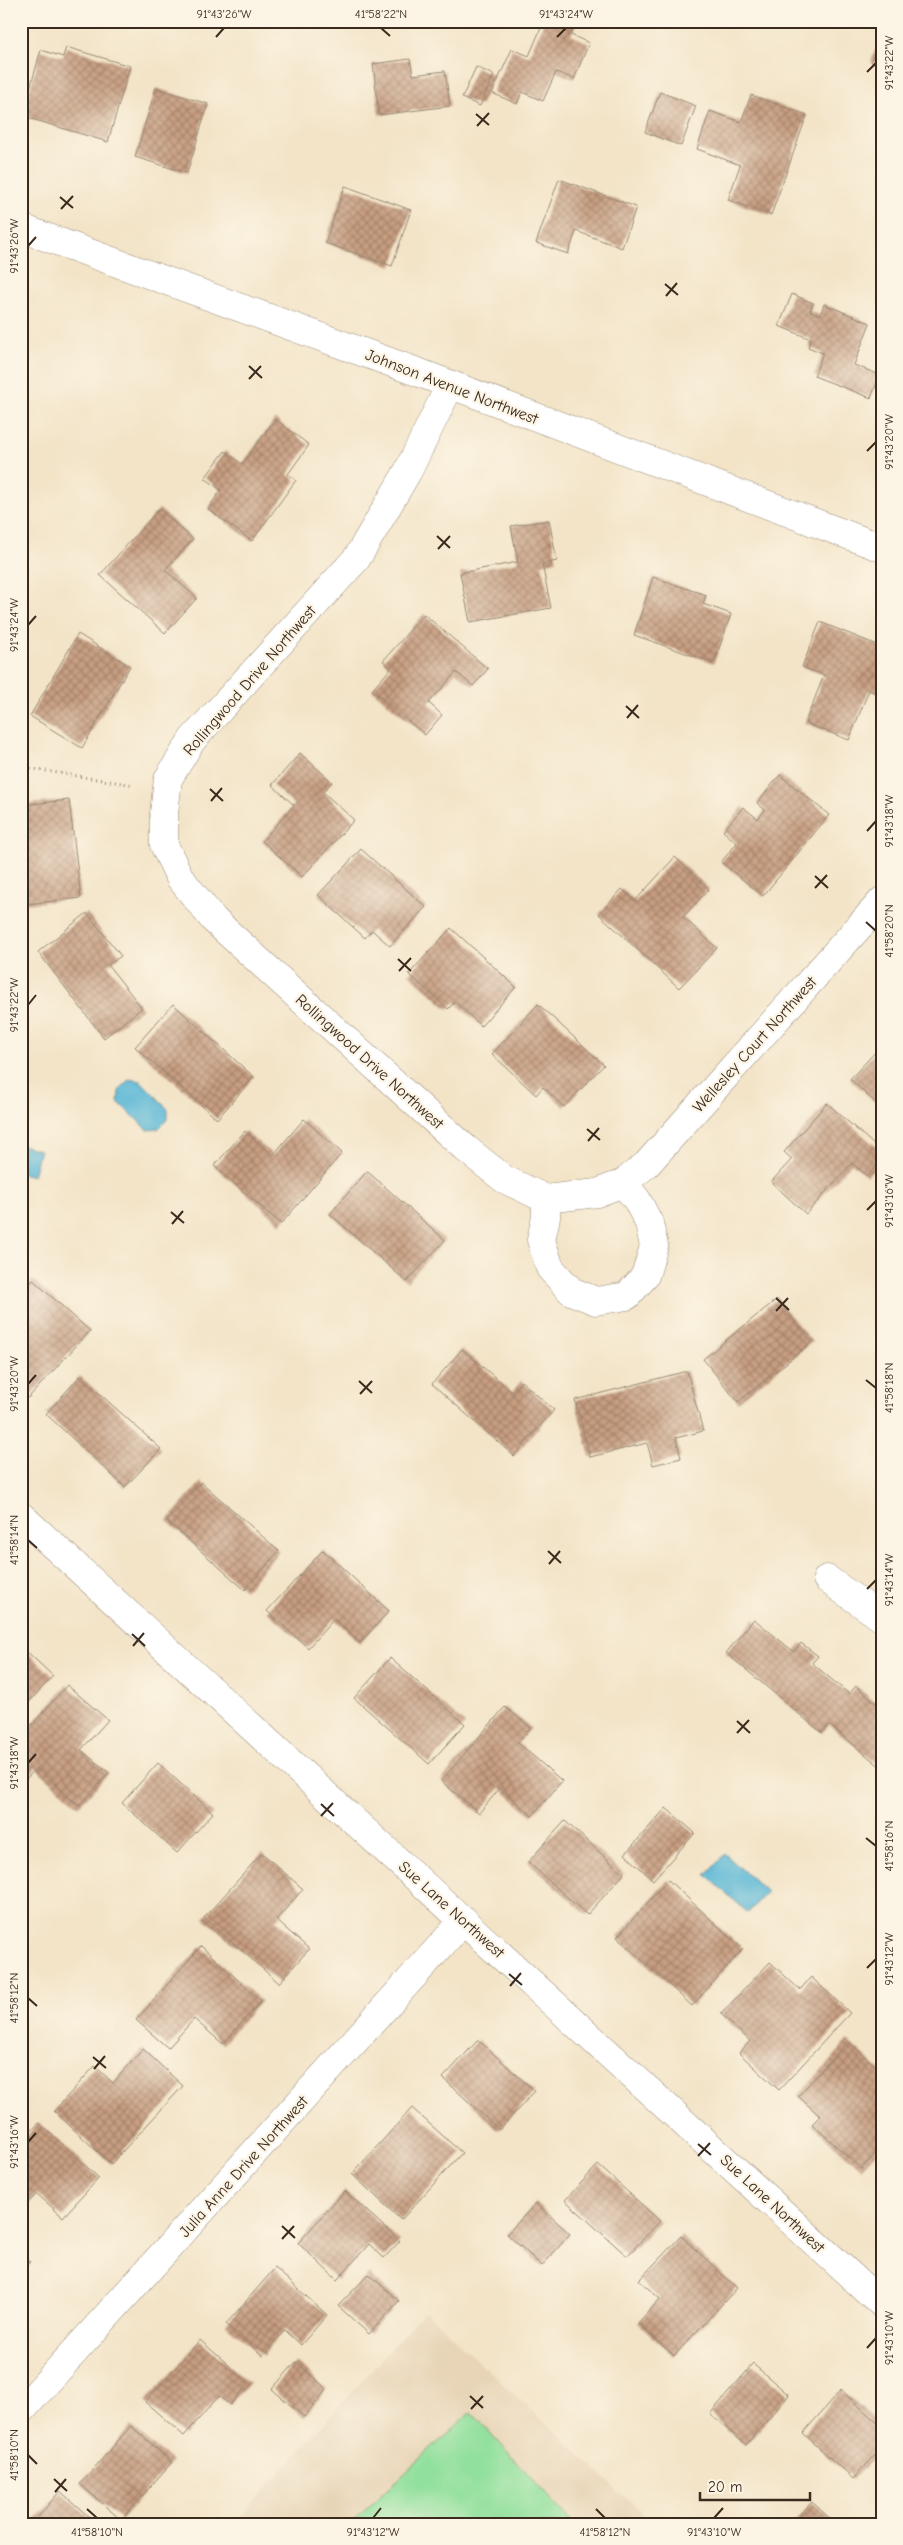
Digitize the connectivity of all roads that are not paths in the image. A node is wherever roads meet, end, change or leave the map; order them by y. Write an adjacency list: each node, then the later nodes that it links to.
1 (21, 228): 2 (street, Johnson Avenue Northwest)
2 (450, 385): 3 (street, Johnson Avenue Northwest); 6 (street, Rollingwood Drive Northwest)
3 (882, 548)
4 (882, 901): 5 (street, Wellesley Court Northwest)
5 (623, 1183): 6 (street, Wellesley Court Northwest); 6 (street)
6 (546, 1199)
7 (21, 1516): 10 (street, Sue Lane Northwest)
8 (827, 1579): 9 (street)
9 (882, 1618)
10 (464, 1920): 11 (street, Sue Lane Northwest); 12 (street, Julia Anne Drive Northwest)
11 (882, 2304)
12 (21, 2411)

